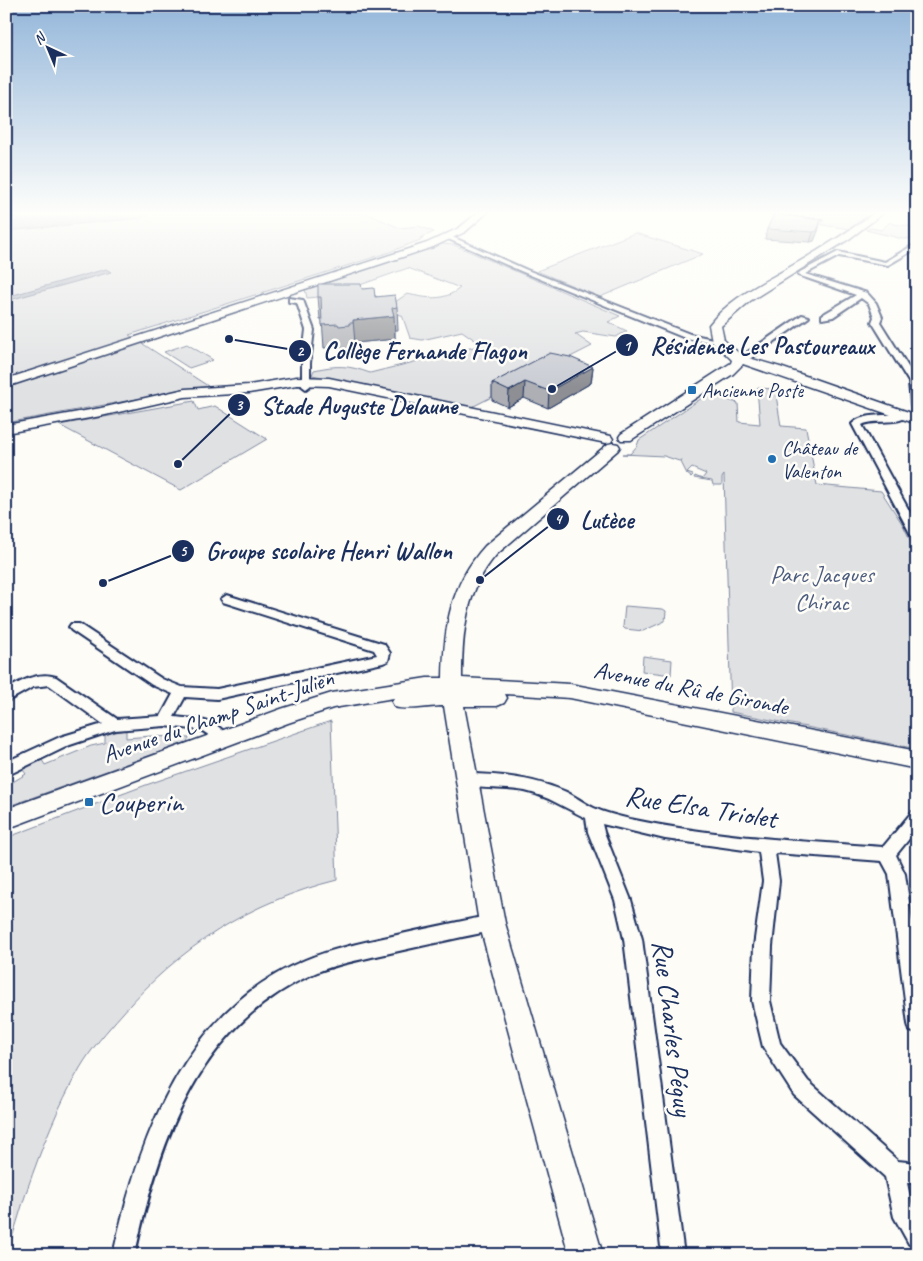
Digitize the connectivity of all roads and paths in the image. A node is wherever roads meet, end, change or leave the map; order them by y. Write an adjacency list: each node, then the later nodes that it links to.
1 (356, 270): 11 (street)
2 (522, 270): 9 (street)
3 (797, 270): 9 (street)
4 (805, 270): 5 (street)
5 (864, 295): 8 (street); 14 (street)
6 (292, 300): 12 (street)
7 (805, 317): 10 (street)
8 (825, 317)
9 (718, 341): 10 (street)
10 (738, 359): 15 (street); 18 (street)
11 (6, 383)
12 (306, 384): 13 (street); 17 (street)
13 (354, 388): 18 (street)
14 (917, 407)
15 (903, 416): 16 (street); 19 (street)
16 (917, 420)
17 (6, 429)
18 (615, 441): 23 (street)
19 (917, 535)
20 (227, 599): 22 (street)
21 (75, 627): 22 (street)
22 (181, 692): 25 (street)
23 (452, 692): 27 (street, Avenue du Champ Saint-Julien); 28 (street, Avenue du Rû de Gironde); 29 (street, Avenue du Rû de Gironde); 31 (street)
24 (6, 697): 26 (street)
25 (165, 721): 26 (street); 27 (street)
26 (115, 725): 30 (street)
27 (217, 746): 34 (street, Avenue du Champ Saint-Julien); 35 (street, Avenue du Champ Saint-Julien)
28 (917, 760)
29 (917, 769)
30 (6, 770)
31 (467, 780): 32 (street, Rue Elsa Triolet); 38 (street)
32 (593, 814): 36 (street, Rue Elsa Triolet); 45 (street, Rue Charles Péguy)
33 (917, 817): 37 (street)
34 (6, 819)
35 (6, 827)
36 (766, 845): 37 (street, Rue Elsa Triolet); 40 (street)
37 (887, 854): 39 (street)
38 (492, 923): 43 (street); 44 (street)
39 (917, 1024)
40 (894, 1171): 41 (street); 42 (street)
41 (917, 1173)
42 (917, 1236)
43 (124, 1255)
44 (586, 1255)
45 (673, 1255)

